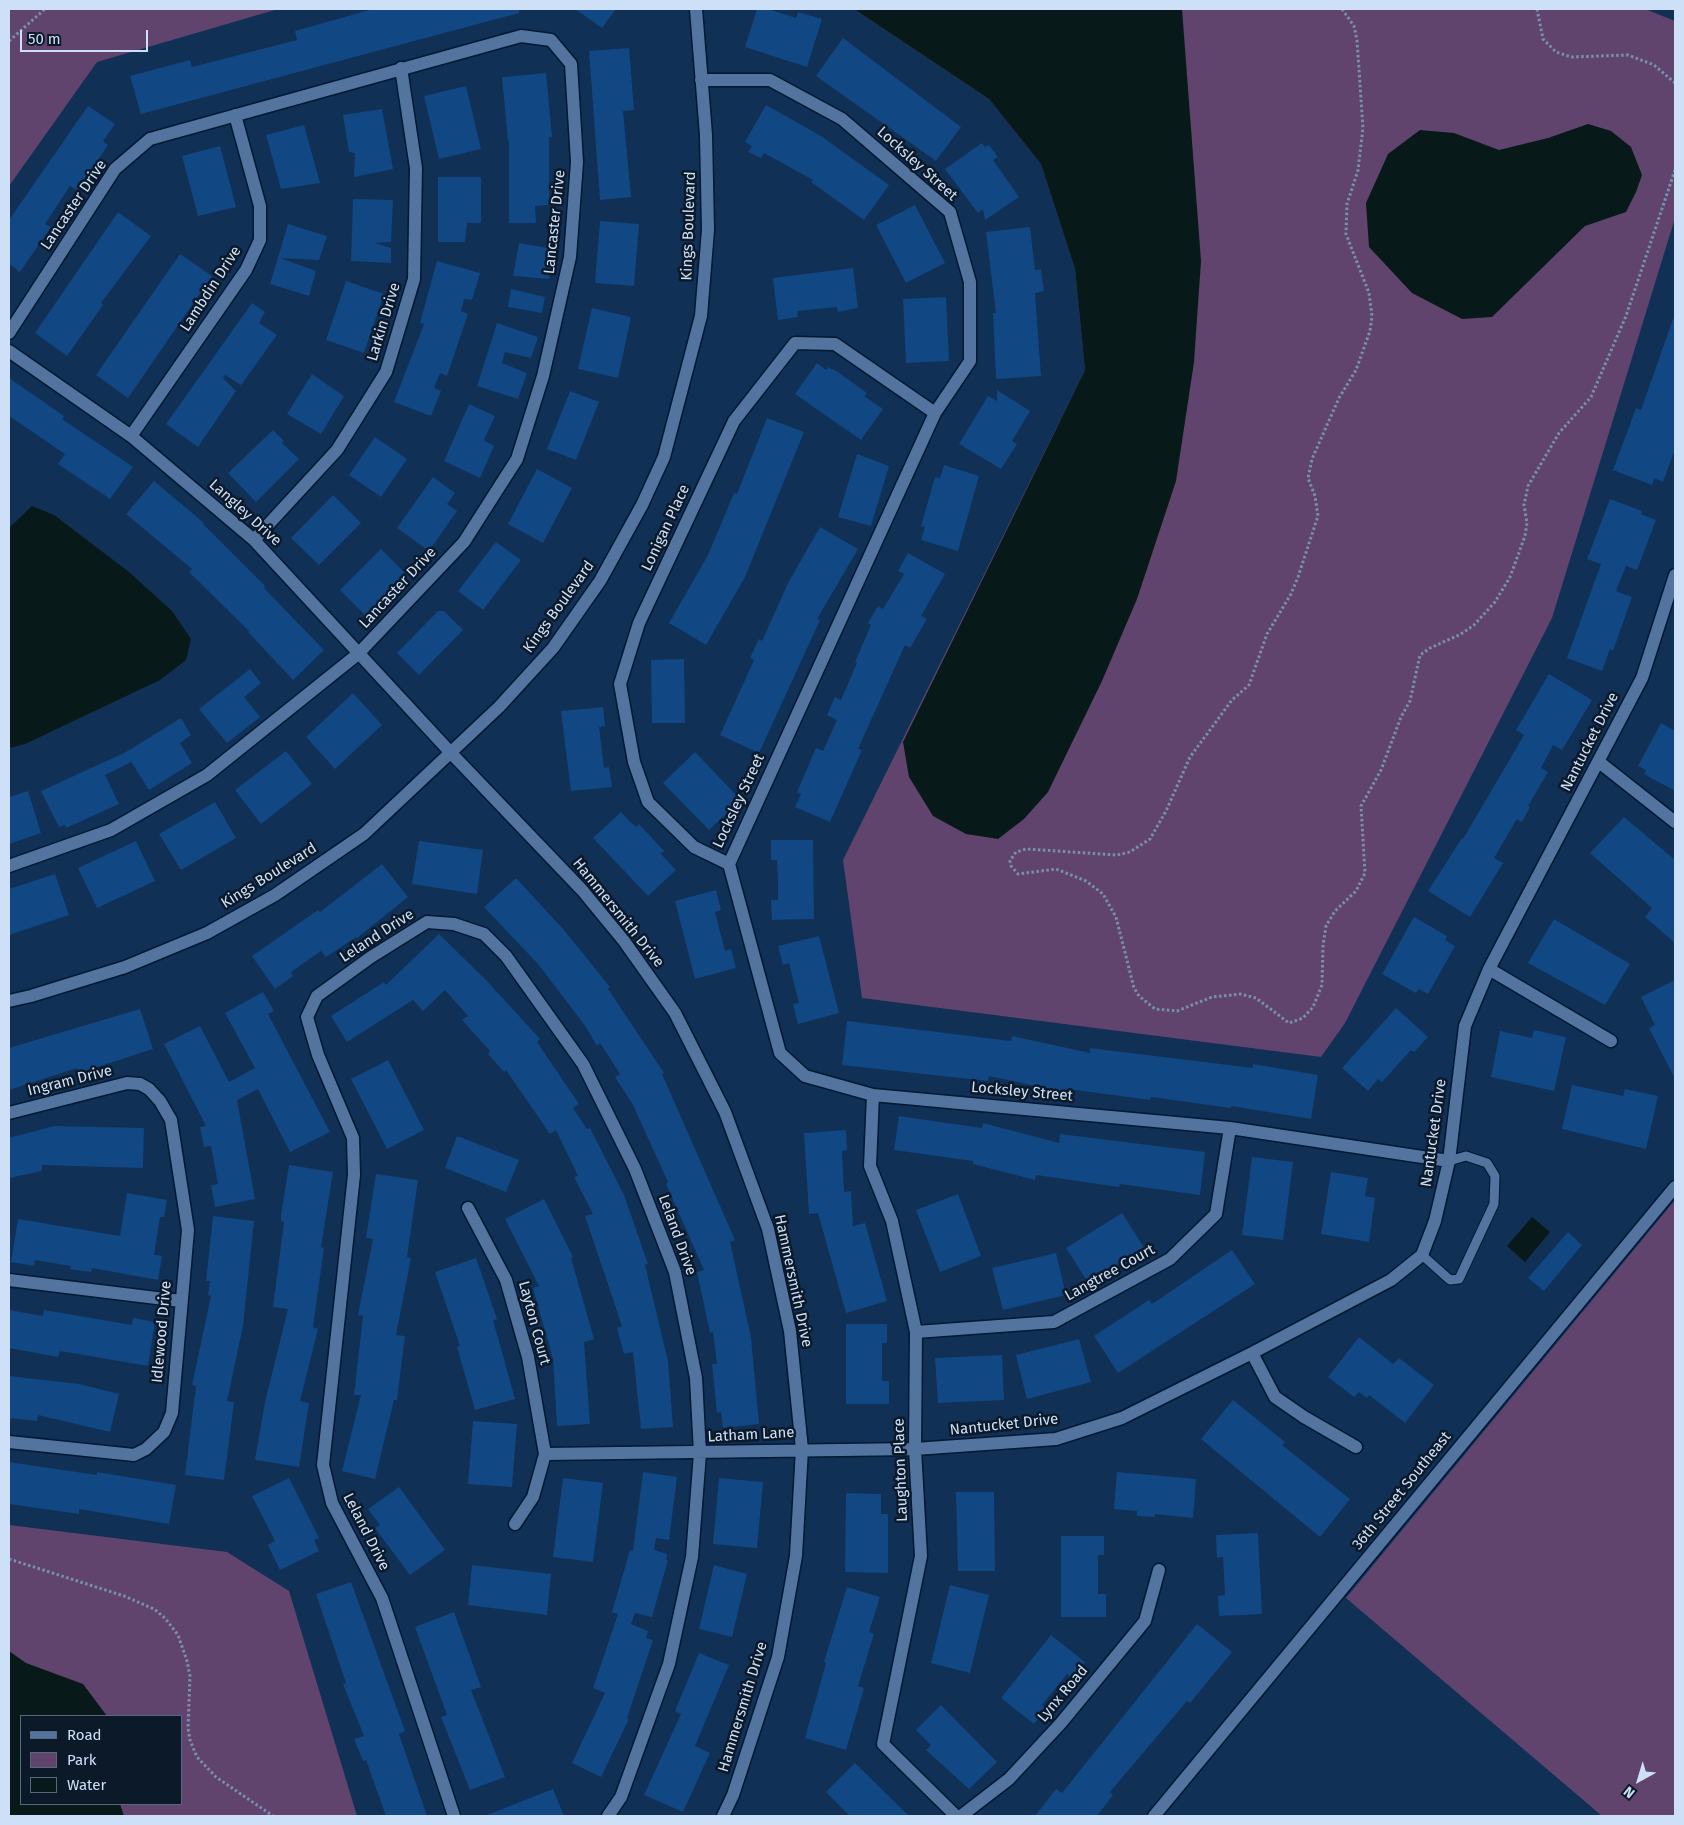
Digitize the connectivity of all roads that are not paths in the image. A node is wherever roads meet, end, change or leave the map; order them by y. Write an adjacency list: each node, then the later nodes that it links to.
1 (696, 9): 3 (street, Kings Boulevard)
2 (401, 68): 4 (street, Lancaster Drive); 9 (street, Larkin Drive); 11 (street, Lancaster Drive)
3 (701, 80): 7 (street, Locksley Street); 12 (street, Kings Boulevard)
4 (235, 115): 5 (street, Lancaster Drive); 8 (street, Lambdin Drive)
5 (9, 333)
6 (9, 351): 8 (street, Langley Drive)
7 (935, 413): 15 (street, Locksley Street); 15 (street, Lonigan Place)
8 (131, 436): 9 (street, Langley Drive)
9 (254, 540): 11 (street, Langley Drive)
10 (1674, 583): 13 (street, Nantucket Drive)
11 (358, 654): 12 (street, Langley Drive); 16 (street, Lancaster Drive)
12 (451, 754): 18 (street, Kings Boulevard); 34 (street, Hammersmith Drive)
13 (1599, 762): 14 (street); 17 (street, Nantucket Drive)
14 (1675, 822)
15 (728, 864): 21 (street, Locksley Street)
16 (9, 866)
17 (1489, 968): 19 (street); 24 (street, Nantucket Drive)
18 (9, 1000)
19 (1611, 1041)
20 (140, 1084): 22 (street, Ingram Drive); 29 (street, Idlewood Drive)
21 (874, 1095): 23 (street, Locksley Street); 30 (street, Laughton Place)
22 (9, 1113)
23 (1230, 1128): 24 (street, Locksley Street); 30 (street, Langtree Court)
24 (1450, 1161): 27 (street, Nantucket Drive); 27 (lane)
25 (1675, 1187): 45 (street, 36th Street Southeast)
26 (468, 1208): 37 (street, Layton Court)
27 (1422, 1255): 31 (street, Nantucket Drive)
28 (9, 1280): 29 (street)
29 (181, 1300): 32 (street, Idlewood Drive)
30 (916, 1332): 35 (street, Laughton Place)
31 (1252, 1353): 33 (street); 35 (street, Nantucket Drive)
32 (9, 1442)
33 (1356, 1447)
34 (802, 1449): 35 (street, Nantucket Drive); 36 (street, Latham Lane); 42 (street, Hammersmith Drive)
35 (915, 1449): 43 (street, Laughton Place)
36 (700, 1453): 37 (street); 40 (street, Leland Drive); 41 (street, Leland Drive)
37 (545, 1454): 38 (street, Layton Court)
38 (515, 1524)
39 (1159, 1570): 44 (street, Lynx Road)
40 (454, 1816)
41 (608, 1816)
42 (723, 1816)
43 (956, 1816)
44 (960, 1816)
45 (1154, 1816)

